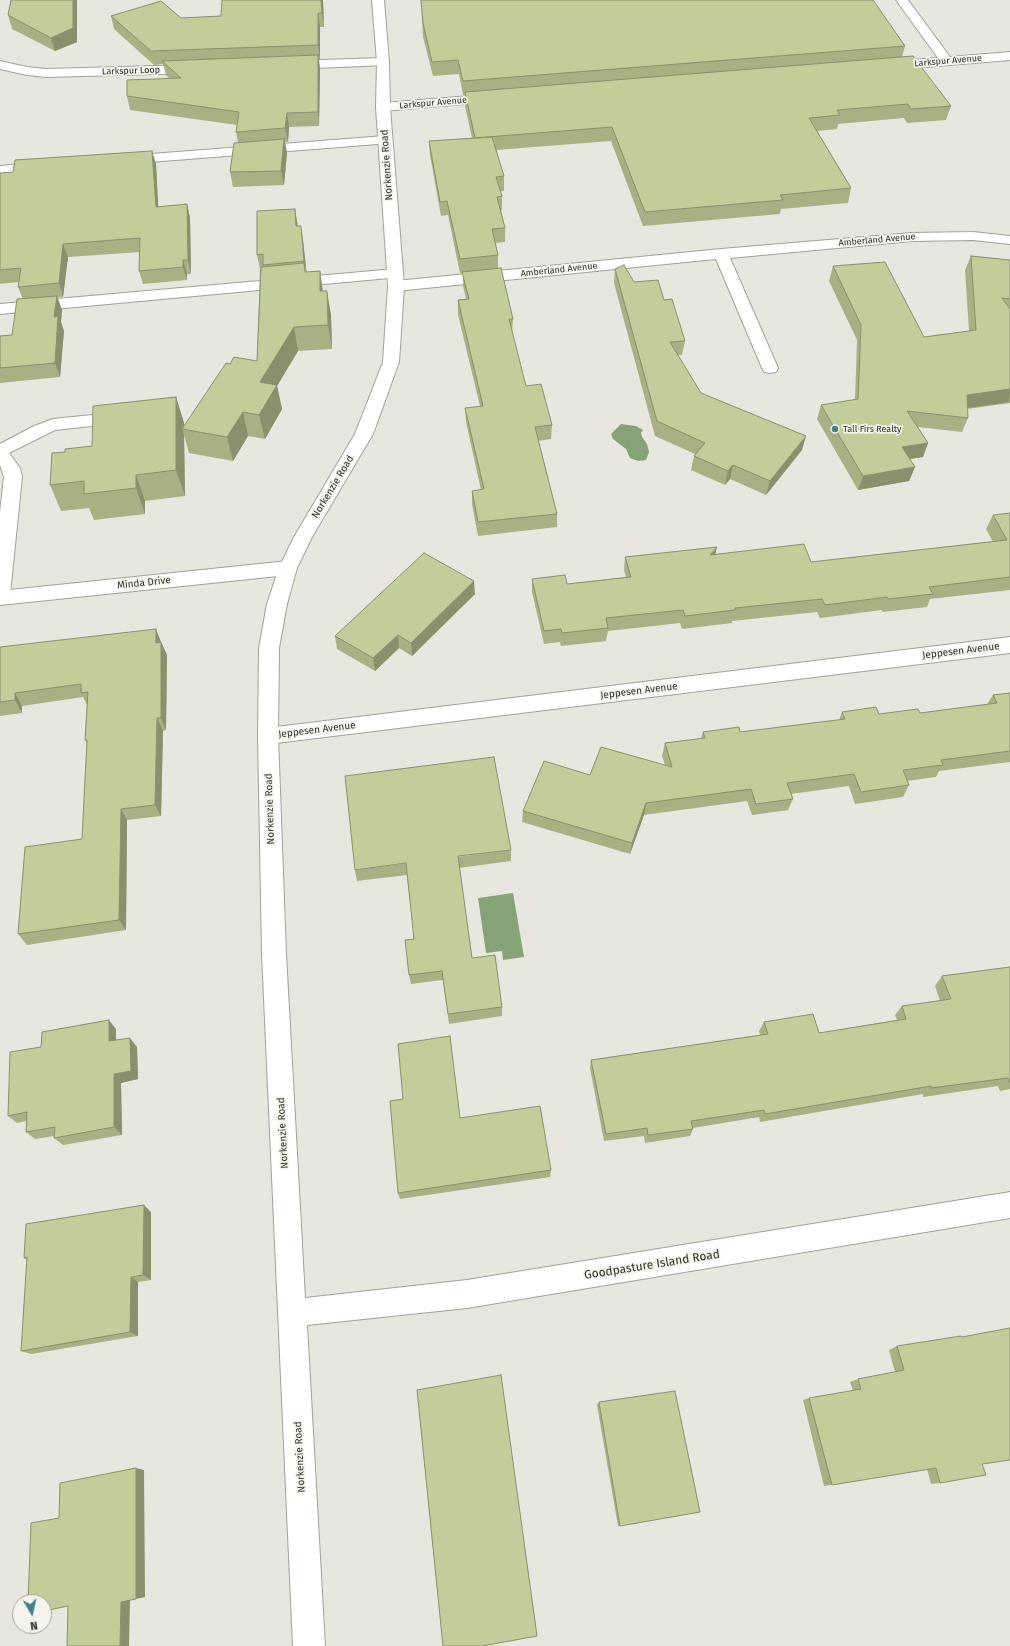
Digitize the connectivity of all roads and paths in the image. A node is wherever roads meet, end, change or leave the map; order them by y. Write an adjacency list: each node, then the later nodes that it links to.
1 (378, 0): 5 (street, Norkenzie Road)
2 (902, 0): 4 (street)
3 (1010, 56): 4 (street, Larkspur Avenue)
4 (946, 61): 8 (street, Larkspur Avenue)
5 (383, 62): 7 (street); 11 (street, Norkenzie Road)
6 (0, 65): 9 (street, Larkspur Loop)
7 (281, 66)
8 (875, 67)
9 (210, 68)
10 (509, 97): 11 (street, Larkspur Avenue)
11 (383, 108): 12 (street, Norkenzie Road)
12 (385, 140): 13 (street); 18 (street, Norkenzie Road)
13 (110, 161)
14 (55, 166): 15 (street)
15 (0, 170)
16 (1010, 240): 17 (street, Amberland Avenue)
17 (721, 254): 18 (street, Amberland Avenue); 20 (street)
18 (396, 280): 19 (street, Amberland Avenue); 24 (street, Norkenzie Road)
19 (0, 309)
20 (770, 368)
21 (135, 417): 22 (street)
22 (0, 451)
23 (0, 455): 25 (street)
24 (288, 568): 26 (street, Minda Drive); 28 (street, Norkenzie Road)
25 (0, 594)
26 (0, 598)
27 (1010, 645): 28 (street, Jeppesen Avenue)
28 (268, 736): 30 (street, Norkenzie Road)
29 (1010, 1205): 30 (street, Goodpasture Island Road)
30 (292, 1313): 31 (street, Norkenzie Road)
31 (309, 1646)

